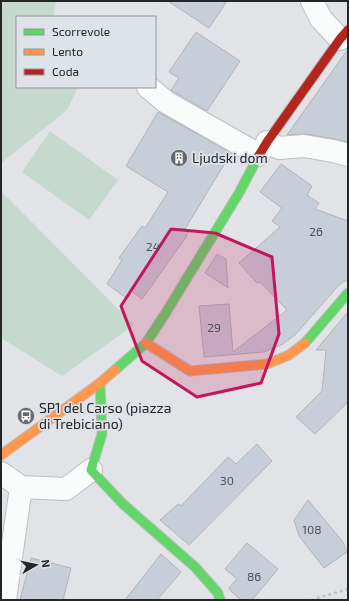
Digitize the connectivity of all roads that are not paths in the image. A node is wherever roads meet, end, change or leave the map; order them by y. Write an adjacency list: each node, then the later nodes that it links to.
1 (312, 1): 2 (street)
2 (344, 35): 4 (main road)
3 (149, 88): 4 (street)
4 (263, 149): 5 (street); 7 (main road)
5 (348, 154)
6 (348, 293): 7 (main road)
7 (146, 343): 8 (main road)
8 (100, 383): 9 (main road); 10 (main road)
9 (1, 455)
10 (91, 470): 12 (street); 14 (main road)
11 (1, 473): 12 (street)
12 (21, 487): 13 (street)
13 (5, 600)
14 (220, 600)

